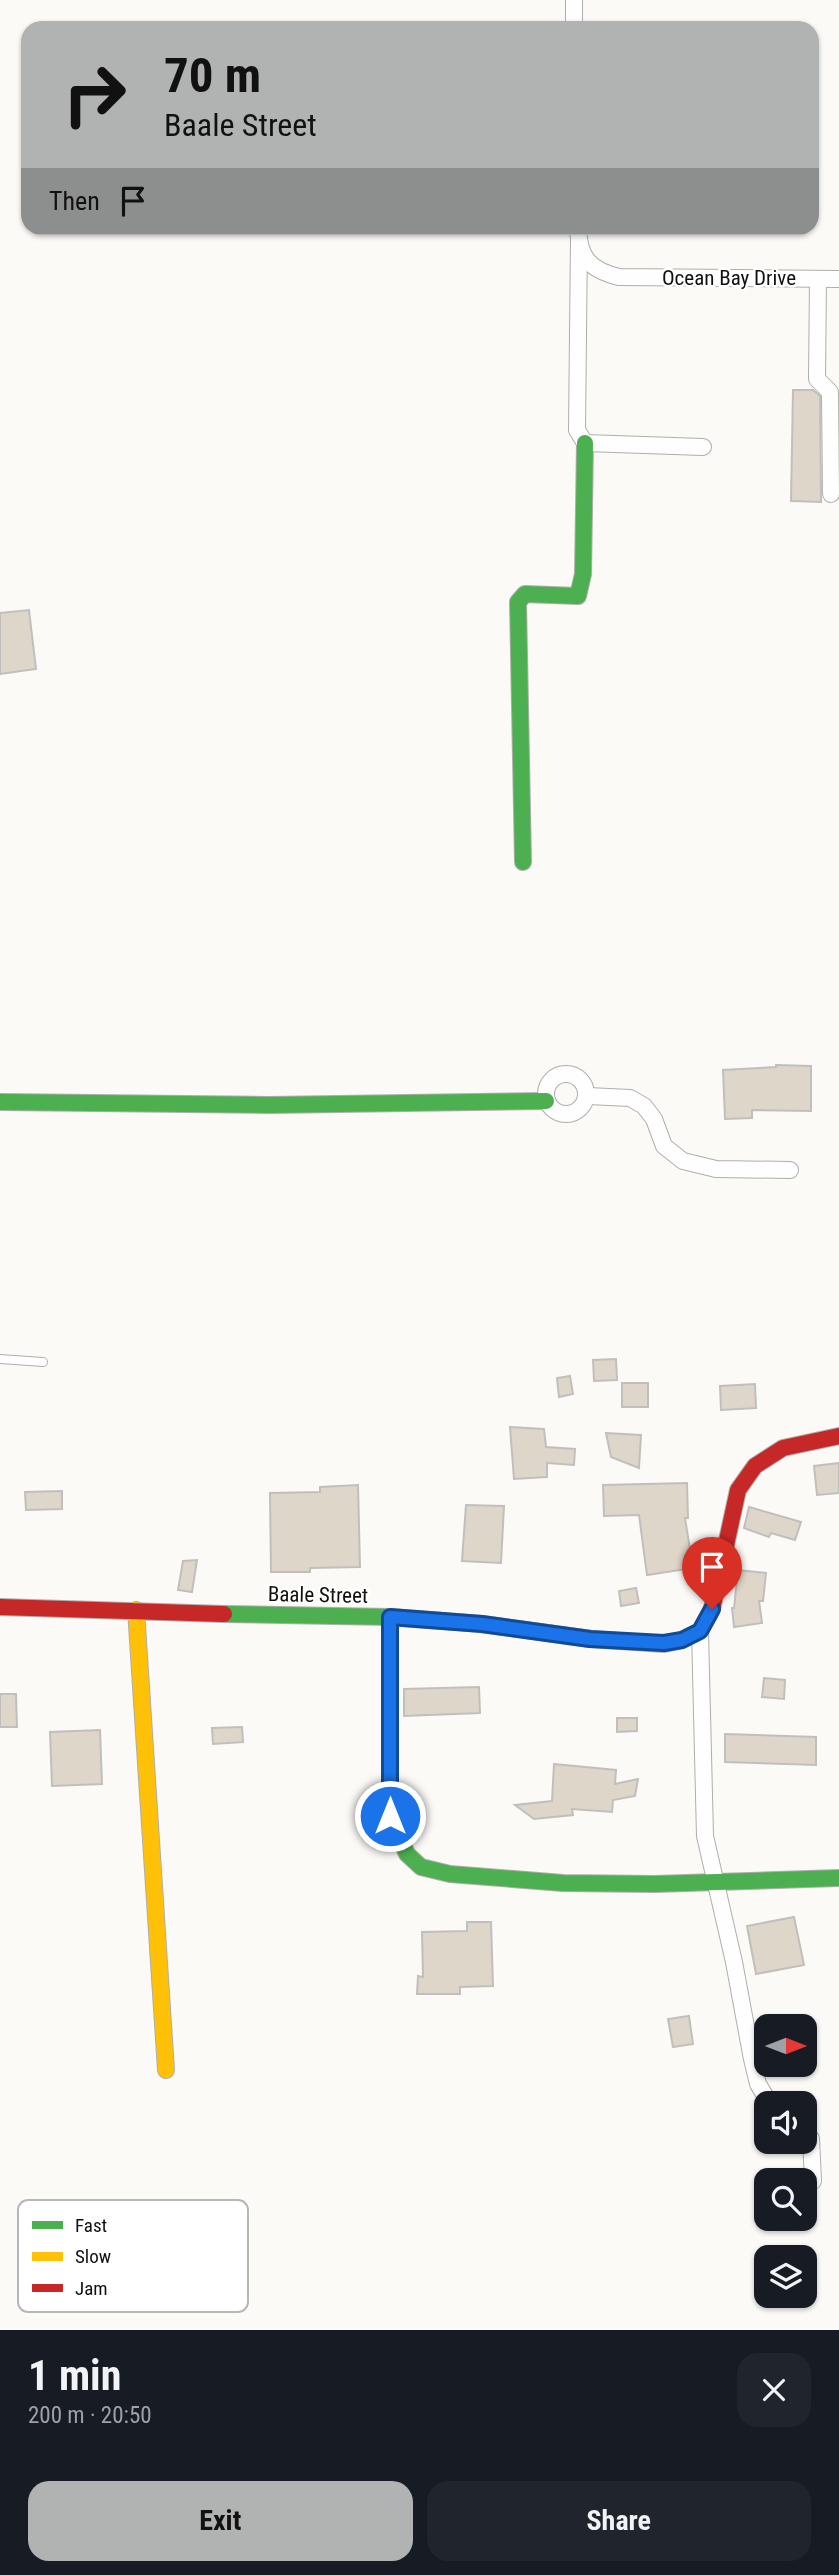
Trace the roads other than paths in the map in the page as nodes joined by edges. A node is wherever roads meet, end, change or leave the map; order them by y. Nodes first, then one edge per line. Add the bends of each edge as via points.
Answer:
1 (574, 0) edge
2 (574, 21) edge
3 (579, 235) edge
4 (580, 235) edge
5 (818, 279) junction
6 (839, 279) edge
7 (585, 443) junction
8 (703, 447) dead end
9 (831, 494) dead end
10 (523, 862) dead end
11 (587, 1096) junction
12 (546, 1101) junction
13 (0, 1102) edge
14 (790, 1170) dead end
15 (0, 1359) edge
16 (43, 1362) dead end
17 (839, 1436) edge
18 (0, 1607) edge
19 (136, 1611) junction
20 (390, 1617) junction
21 (700, 1631) junction
22 (839, 1878) edge
23 (714, 1881) junction
24 (166, 2070) dead end
25 (762, 2091) edge

1 - 2 street
3 - 7 street via 577,430
4 - 5 street, Ocean Bay Drive via 586,261 619,277
5 - 6 street, Ocean Bay Drive
5 - 9 street via 817,379 831,391
7 - 8 street
7 - 10 street via 583,574 578,596 525,594 518,602
11 - 12 street via 582,1109 569,1116 555,1113
11 - 12 street via 583,1081 571,1074 557,1076 547,1086
11 - 14 street via 630,1098 644,1106 664,1146 683,1161 716,1169
12 - 13 street
15 - 16 lane
17 - 21 street via 783,1448 755,1466 738,1490 712,1609
18 - 19 street, Baale Street
19 - 20 street, Baale Street
19 - 24 street
20 - 21 street, Baale Street via 652,1643 682,1640
20 - 23 street via 390,1816 415,1863 435,1871 522,1882
21 - 23 street via 705,1836
22 - 23 street
23 - 25 street

